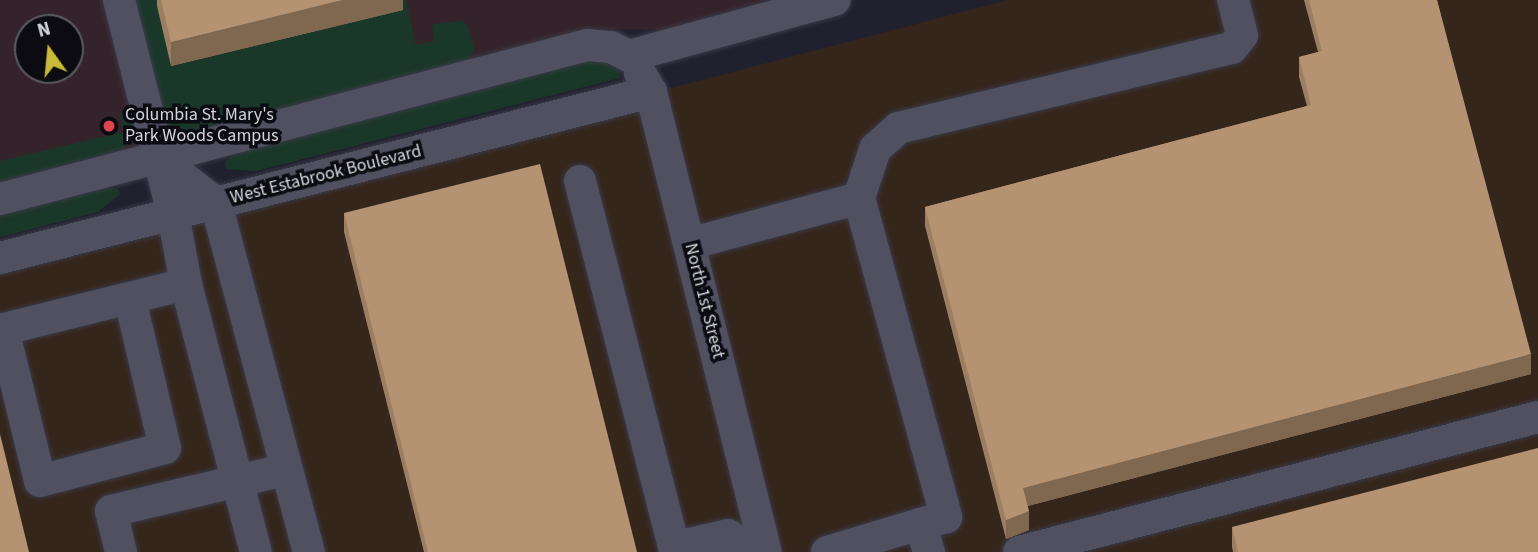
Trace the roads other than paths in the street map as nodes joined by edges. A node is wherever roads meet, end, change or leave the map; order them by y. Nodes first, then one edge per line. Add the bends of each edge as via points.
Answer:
1 (119, 0) edge
2 (834, 0) edge
3 (1233, 0) edge
4 (629, 56) junction
5 (651, 92) junction
6 (159, 159) junction
7 (580, 181) dead end
8 (859, 198) junction
9 (0, 199) edge
10 (216, 203) junction
11 (173, 214) junction
12 (689, 244) junction
13 (0, 258) edge
14 (186, 284) junction
15 (130, 299) junction
16 (2, 330) edge
17 (1538, 417) edge
18 (285, 470) junction
19 (237, 480) junction
20 (924, 538) edge
21 (750, 546) edge
22 (121, 552) edge
23 (256, 552) edge
24 (309, 552) edge
25 (675, 552) edge
26 (683, 552) edge
27 (827, 552) edge
28 (1019, 552) edge

1 - 6 street
2 - 4 street
3 - 8 street via 1242,36 1232,48 898,128 875,149
4 - 5 street, North 1st Street
4 - 6 street via 611,47 587,45
5 - 10 street, West Estabrook Boulevard
5 - 12 street, North 1st Street
6 - 9 street
6 - 10 street
6 - 11 street
7 - 25 street
8 - 12 street
8 - 20 street via 946,517
10 - 11 street, West Estabrook Boulevard
10 - 18 street
11 - 13 street, West Estabrook Boulevard
11 - 14 street
12 - 21 street, North 1st Street
14 - 15 street
14 - 19 street
15 - 16 street
15 - 16 street via 165,448 40,481
17 - 28 street
18 - 19 street
18 - 24 street
19 - 22 street via 111,511
19 - 23 street
20 - 27 street
21 - 26 street via 728,535 689,544

